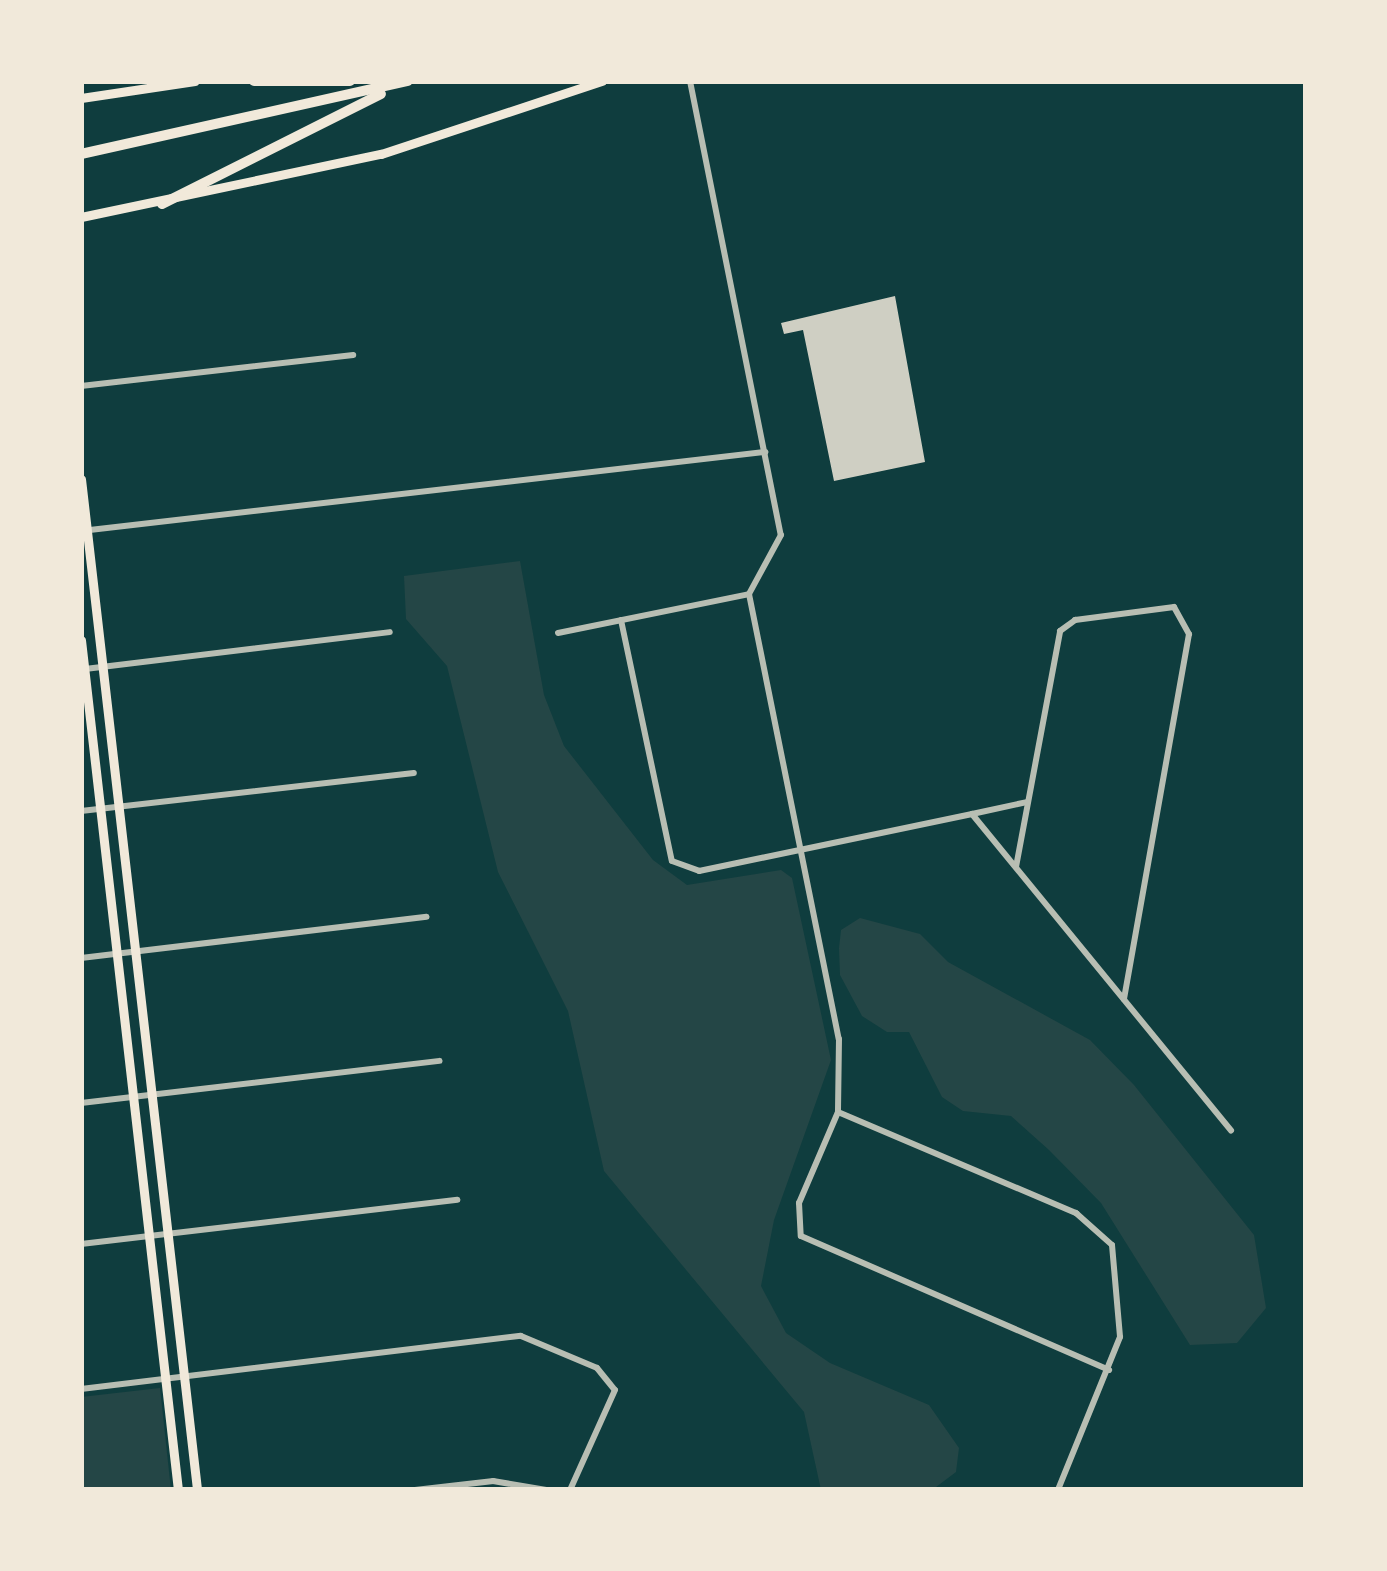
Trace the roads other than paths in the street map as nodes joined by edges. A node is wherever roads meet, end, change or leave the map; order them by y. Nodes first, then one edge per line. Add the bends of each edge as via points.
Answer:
1 (195, 81) edge
2 (254, 81) edge
3 (350, 81) edge
4 (407, 81) edge
5 (602, 81) edge
6 (690, 81) edge
7 (138, 86) edge
8 (81, 98) edge
9 (81, 154) edge
10 (162, 205) junction
11 (81, 217) edge
12 (353, 355) dead end
13 (81, 386) edge
14 (766, 452) junction
15 (81, 479) edge
16 (84, 530) edge
17 (749, 594) junction
18 (621, 620) junction
19 (390, 632) dead end
20 (558, 633) dead end
21 (81, 640) edge
22 (103, 667) junction
23 (83, 669) edge
24 (414, 773) dead end
25 (1027, 802) junction
26 (119, 807) junction
27 (100, 809) junction
28 (81, 811) edge
29 (972, 814) junction
30 (800, 850) junction
31 (1016, 867) junction
32 (427, 916) dead end
33 (135, 952) junction
34 (117, 953) junction
35 (81, 958) edge
36 (1124, 999) junction
37 (440, 1061) dead end
38 (152, 1095) junction
39 (133, 1097) junction
40 (81, 1103) edge
41 (838, 1112) junction
42 (1231, 1130) dead end
43 (458, 1200) dead end
44 (168, 1234) junction
45 (149, 1236) junction
46 (81, 1244) edge
47 (1109, 1370) junction
48 (184, 1376) junction
49 (165, 1378) junction
50 (81, 1389) edge
51 (466, 1487) edge
52 (178, 1490) edge
53 (197, 1490) edge
54 (415, 1490) edge
55 (545, 1490) edge
56 (570, 1490) edge
57 (1058, 1490) edge

1 - 7 main road
2 - 3 highway
4 - 9 highway
4 - 10 highway
5 - 10 main road via 381,154
6 - 14 street
7 - 8 main road
10 - 11 main road
12 - 13 street
14 - 16 street
14 - 17 street via 782,535
15 - 16 main road
16 - 22 main road
17 - 18 street
17 - 30 street
18 - 20 street
18 - 30 street via 673,862 699,871
19 - 22 street
21 - 23 main road
22 - 23 street
22 - 26 main road
23 - 27 main road
24 - 26 street
25 - 29 street
25 - 31 street
25 - 36 street via 1063,626 1162,605 1182,613 1189,634
26 - 27 street
26 - 33 main road
27 - 28 street
27 - 34 main road
29 - 30 street
29 - 31 street
30 - 41 street via 839,1039
31 - 36 street
32 - 33 street
33 - 34 street
33 - 38 main road
34 - 35 street
34 - 39 main road
36 - 42 street
37 - 38 street
38 - 39 street
38 - 44 main road
39 - 40 street
39 - 45 main road
41 - 47 street via 1102,1231 1120,1278 1120,1336
41 - 47 street via 799,1203 796,1227 809,1242
43 - 44 street
44 - 45 street
44 - 48 main road
45 - 46 street
45 - 49 main road
47 - 57 street
48 - 49 street
48 - 53 main road
48 - 56 street via 494,1337 535,1340 606,1373 615,1390
49 - 50 street
49 - 52 main road
51 - 54 street
51 - 55 street via 508,1481

